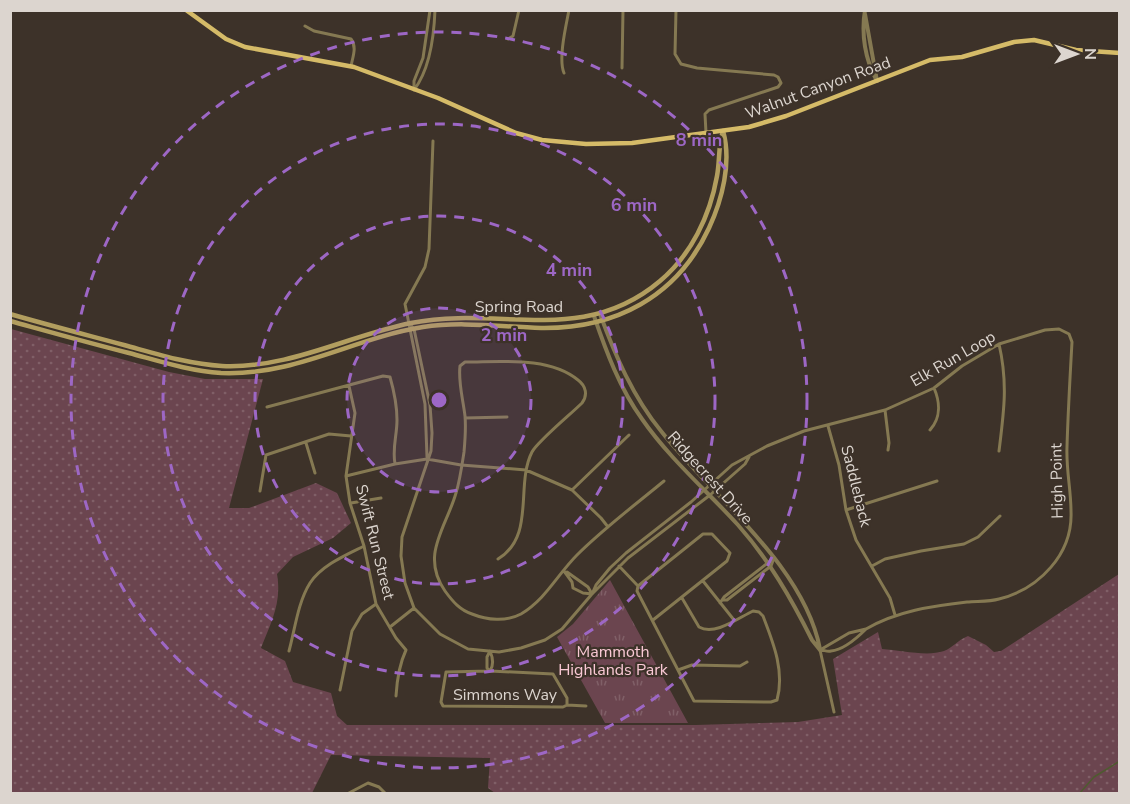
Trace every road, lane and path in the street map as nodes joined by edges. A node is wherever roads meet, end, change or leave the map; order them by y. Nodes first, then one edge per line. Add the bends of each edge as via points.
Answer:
1 (186, 10) edge
2 (430, 10) edge
3 (435, 10) edge
4 (519, 10) edge
5 (569, 10) edge
6 (623, 10) edge
7 (676, 10) edge
8 (865, 12) edge
9 (305, 26) dead end
10 (508, 39) dead end
11 (1119, 53) edge
12 (351, 67) junction
13 (622, 68) dead end
14 (564, 73) dead end
15 (877, 81) junction
16 (414, 90) junction
17 (723, 131) junction
18 (706, 133) junction
19 (433, 141) dead end
20 (10, 314) edge
21 (600, 314) junction
22 (594, 316) junction
23 (10, 321) edge
24 (602, 321) junction
25 (596, 322) junction
26 (409, 323) junction
27 (412, 329) junction
28 (1070, 334) joint
29 (999, 344) junction
30 (349, 386) junction
31 (934, 387) junction
32 (267, 407) dead end
33 (885, 410) junction
34 (507, 417) dead end
35 (465, 418) junction
36 (828, 426) junction
37 (930, 430) dead end
38 (629, 435) dead end
39 (351, 436) junction
40 (306, 443) junction
41 (888, 450) dead end
42 (999, 451) dead end
43 (749, 457) junction
44 (427, 459) junction
45 (395, 464) junction
46 (461, 465) junction
47 (526, 470) junction
48 (315, 473) dead end
49 (346, 476) junction
50 (664, 481) dead end
51 (937, 481) dead end
52 (709, 485) junction
53 (704, 489) junction
54 (573, 490) junction
55 (260, 491) dead end
56 (714, 491) junction
57 (710, 495) junction
58 (381, 498) dead end
59 (350, 503) junction
60 (846, 510) junction
61 (1000, 516) dead end
62 (608, 527) junction
63 (364, 546) junction
64 (774, 558) junction
65 (498, 559) dead end
66 (769, 564) junction
67 (619, 566) junction
68 (872, 566) junction
69 (564, 571) junction
70 (703, 581) junction
71 (638, 586) junction
72 (592, 594) junction
73 (682, 598) junction
74 (721, 601) junction
75 (376, 604) junction
76 (414, 608) junction
77 (895, 615) junction
78 (652, 621) junction
79 (734, 621) junction
80 (390, 627) junction
81 (866, 629) junction
82 (851, 633) junction
83 (855, 638) junction
84 (820, 650) junction
85 (289, 651) dead end
86 (490, 651) junction
87 (747, 662) dead end
88 (678, 670) junction
89 (490, 671) junction
90 (340, 690) dead end
91 (396, 696) dead end
92 (567, 705) junction
93 (586, 706) dead end
94 (834, 712) dead end
95 (347, 794) edge
96 (386, 794) edge
97 (451, 794) edge
98 (469, 794) edge

1 - 12 main road, Walnut Canyon Road via 226,39 245,47
2 - 16 street
3 - 16 street via 431,45 421,81
4 - 10 street via 513,36
5 - 14 street
6 - 13 street
7 - 18 street via 675,54 683,65 774,75 781,83 709,110 705,114
8 - 15 street via 865,45
9 - 12 street via 351,39
11 - 15 main road, Walnut Canyon Road via 1021,41 962,57 930,60
12 - 16 main road, Walnut Canyon Road
15 - 17 main road, Walnut Canyon Road via 769,122
16 - 18 main road, Walnut Canyon Road via 497,126 542,140 615,145
17 - 18 main road, Walnut Canyon Road
17 - 21 main road, Spring Road via 707,215 680,262 638,298
17 - 24 main road, Spring Road via 726,158 721,191 712,221 691,259 675,279 650,299
19 - 26 street, Elk Run Loop via 429,249 425,267 405,304
20 - 26 main road, Spring Road via 179,360 225,366 290,359
21 - 22 main road, Spring Road
21 - 24 street, Ridgecrest Drive
22 - 25 street, Ridgecrest Drive
22 - 26 main road, Spring Road via 554,321 456,318
23 - 27 main road, Spring Road via 180,367 223,373 291,366
24 - 25 main road, Spring Road
24 - 52 street, Ridgecrest Drive via 635,392 660,430
25 - 27 main road, Spring Road via 556,328 456,325
25 - 53 street, Ridgecrest Drive via 620,381 642,419
26 - 27 street, Elk Run Loop
27 - 44 street, Elk Run Loop via 426,414
28 - 29 street, Elk Run Loop via 1059,329 1045,330
28 - 77 street, High Point via 1066,449 1072,513 1058,559 1043,578 998,599
29 - 31 street, Elk Run Loop
29 - 42 street via 1005,368 1005,401
30 - 32 street
30 - 39 street, Swift Run Street via 355,413
30 - 45 street via 390,377 396,405
31 - 33 street, Elk Run Loop
31 - 37 street via 938,411
33 - 36 street, Elk Run Loop
33 - 41 street
34 - 35 street
35 - 46 street
35 - 47 street via 459,374 465,362 547,364 582,383 586,398 533,450
36 - 43 street, Elk Run Loop via 785,438
36 - 60 street, Saddleback
38 - 54 street
39 - 40 street via 329,434
39 - 49 street, Swift Run Street
40 - 48 street
40 - 55 street via 266,455
43 - 52 street, Elk Run Loop via 732,465
43 - 56 street, Elk Run Loop
44 - 45 street
44 - 46 street
44 - 76 street, Elk Run Loop via 401,546 405,583
45 - 49 street
46 - 47 street
46 - 69 street via 456,493 436,545 434,566 441,585 455,604 483,618 518,615 545,596
47 - 54 street
47 - 65 street via 523,516 512,547
49 - 59 street, Swift Run Street
50 - 62 street
51 - 60 street
52 - 53 street, Elk Run Loop
52 - 56 street, Ridgecrest Drive
53 - 57 street, Ridgecrest Drive
53 - 72 street, Elk Run Loop via 626,553
54 - 62 street
56 - 57 street, Elk Run Loop
56 - 64 street, Ridgecrest Drive
57 - 66 street, Ridgecrest Drive
57 - 67 street, Elk Run Loop
58 - 59 street
59 - 63 street, Swift Run Street
60 - 68 street, Saddleback via 856,540
61 - 68 street via 978,537 964,544 921,550
62 - 69 street
63 - 75 street, Swift Run Street
63 - 85 street via 322,570 311,581
64 - 66 street
64 - 84 street, Ridgecrest Drive via 800,597
66 - 74 street
66 - 84 street, Ridgecrest Drive
67 - 71 street
67 - 72 street, Elk Run Loop
68 - 77 street, Saddleback
69 - 72 street
69 - 72 street via 573,588
70 - 71 street via 727,561 730,552 712,534 703,534
70 - 73 street
70 - 74 street
71 - 78 street
72 - 86 street, Elk Run Loop via 562,629 545,640 521,648
73 - 78 street
73 - 79 street via 703,629
74 - 79 street
75 - 80 street, Swift Run Street
75 - 90 street via 362,614 352,631
76 - 80 street
76 - 86 street, Elk Run Loop via 440,634 468,649
77 - 81 street, High Point
78 - 88 street
79 - 88 street via 756,611 763,615 776,650 777,700 694,701
80 - 91 street, Swift Run Street via 406,650
81 - 82 street, High Point
81 - 83 street, High Point
82 - 83 street
82 - 84 street, High Point
83 - 84 street, High Point via 831,651
84 - 94 street, Ridgecrest Drive
86 - 89 street
87 - 88 street via 740,666 692,665
89 - 92 street, Simmons Way via 553,674
89 - 92 street, Simmons Way via 446,672 443,706
92 - 93 street
95 - 96 street via 368,783
97 - 98 street

